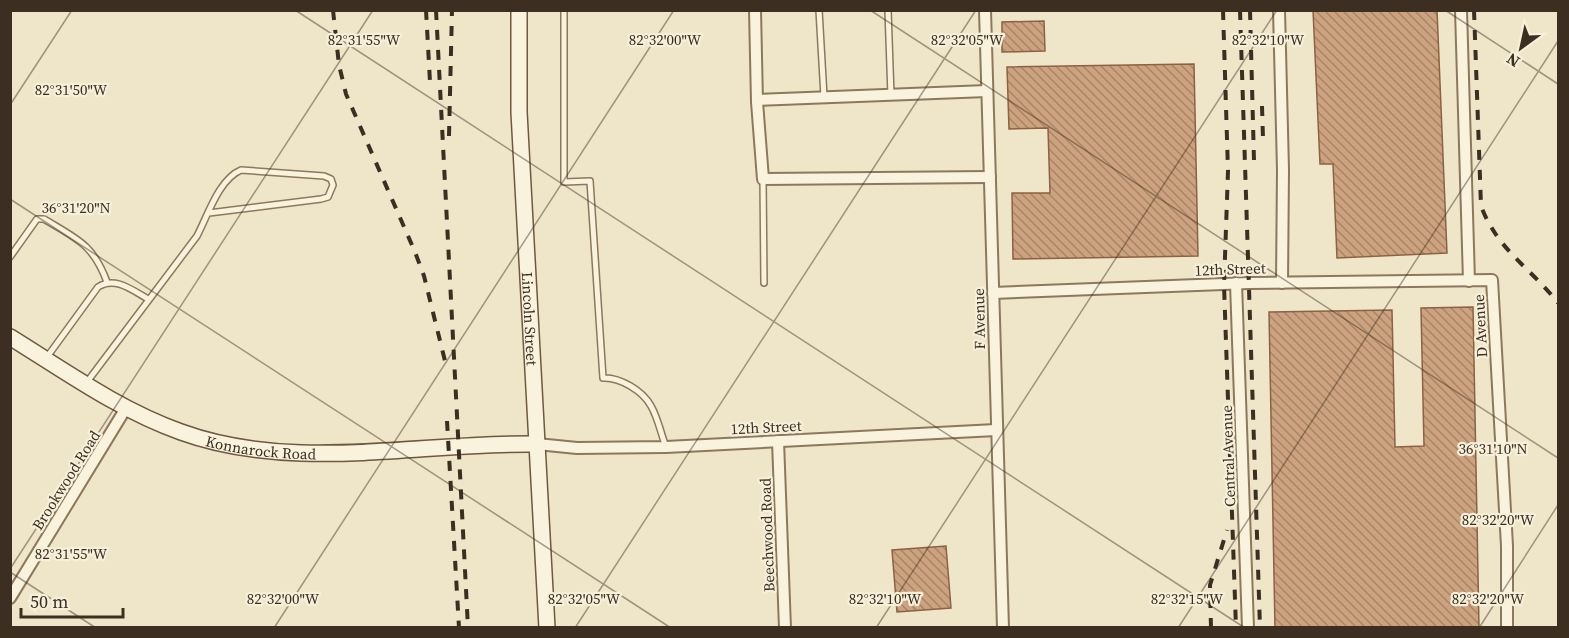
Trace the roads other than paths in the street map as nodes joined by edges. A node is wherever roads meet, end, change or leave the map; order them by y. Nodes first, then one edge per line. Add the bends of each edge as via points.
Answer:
1 (519, 10) edge
2 (564, 10) edge
3 (755, 10) edge
4 (819, 10) edge
5 (888, 10) edge
6 (985, 10) edge
7 (1279, 10) edge
8 (1461, 10) edge
9 (987, 91) junction
10 (891, 96) junction
11 (824, 97) junction
12 (757, 100) junction
13 (990, 177) junction
14 (763, 179) junction
15 (209, 213) junction
16 (10, 257) edge
17 (1468, 281) junction
18 (107, 282) junction
19 (764, 283) dead end
20 (1282, 283) junction
21 (1236, 284) junction
22 (993, 293) junction
23 (148, 299) junction
24 (10, 337) edge
25 (46, 358) junction
26 (86, 383) junction
27 (126, 408) junction
28 (996, 430) junction
29 (778, 441) junction
30 (537, 444) junction
31 (666, 447) junction
32 (10, 598) edge
33 (547, 627) edge
34 (785, 627) edge
35 (1003, 627) edge
36 (1248, 627) edge
37 (1507, 627) edge

1 - 30 main road, Lincoln Street via 519,112
2 - 31 lane via 564,182 591,182 603,378 614,377 651,405
3 - 12 street
4 - 11 lane
5 - 10 lane
6 - 9 street, F Avenue
7 - 20 street
8 - 17 street, D Avenue
9 - 10 street
9 - 13 street, F Avenue
10 - 11 street
11 - 12 street
12 - 14 street
13 - 14 street
13 - 22 street, F Avenue
14 - 19 lane
15 - 15 lane via 232,174 241,170 324,176 333,185 328,196 321,199
15 - 23 lane via 197,236
16 - 18 lane via 32,223 44,219 83,243 99,260
17 - 20 street, 12th Street
17 - 37 street, D Avenue via 1492,280 1507,546
18 - 23 lane
18 - 25 lane via 91,296
20 - 21 street, 12th Street
21 - 22 street, 12th Street
21 - 36 street, Central Avenue
22 - 28 street, F Avenue
23 - 26 lane
24 - 25 main road, Konnarock Road
25 - 26 main road, Konnarock Road
26 - 27 main road, Konnarock Road
27 - 30 main road, Konnarock Road via 197,437 279,452
27 - 32 street, Brookwood Road
28 - 29 street, 12th Street
28 - 35 street, F Avenue
29 - 31 street, 12th Street
29 - 34 street, Beechwood Road
30 - 31 street, 12th Street via 577,448
30 - 33 main road, Lincoln Street

